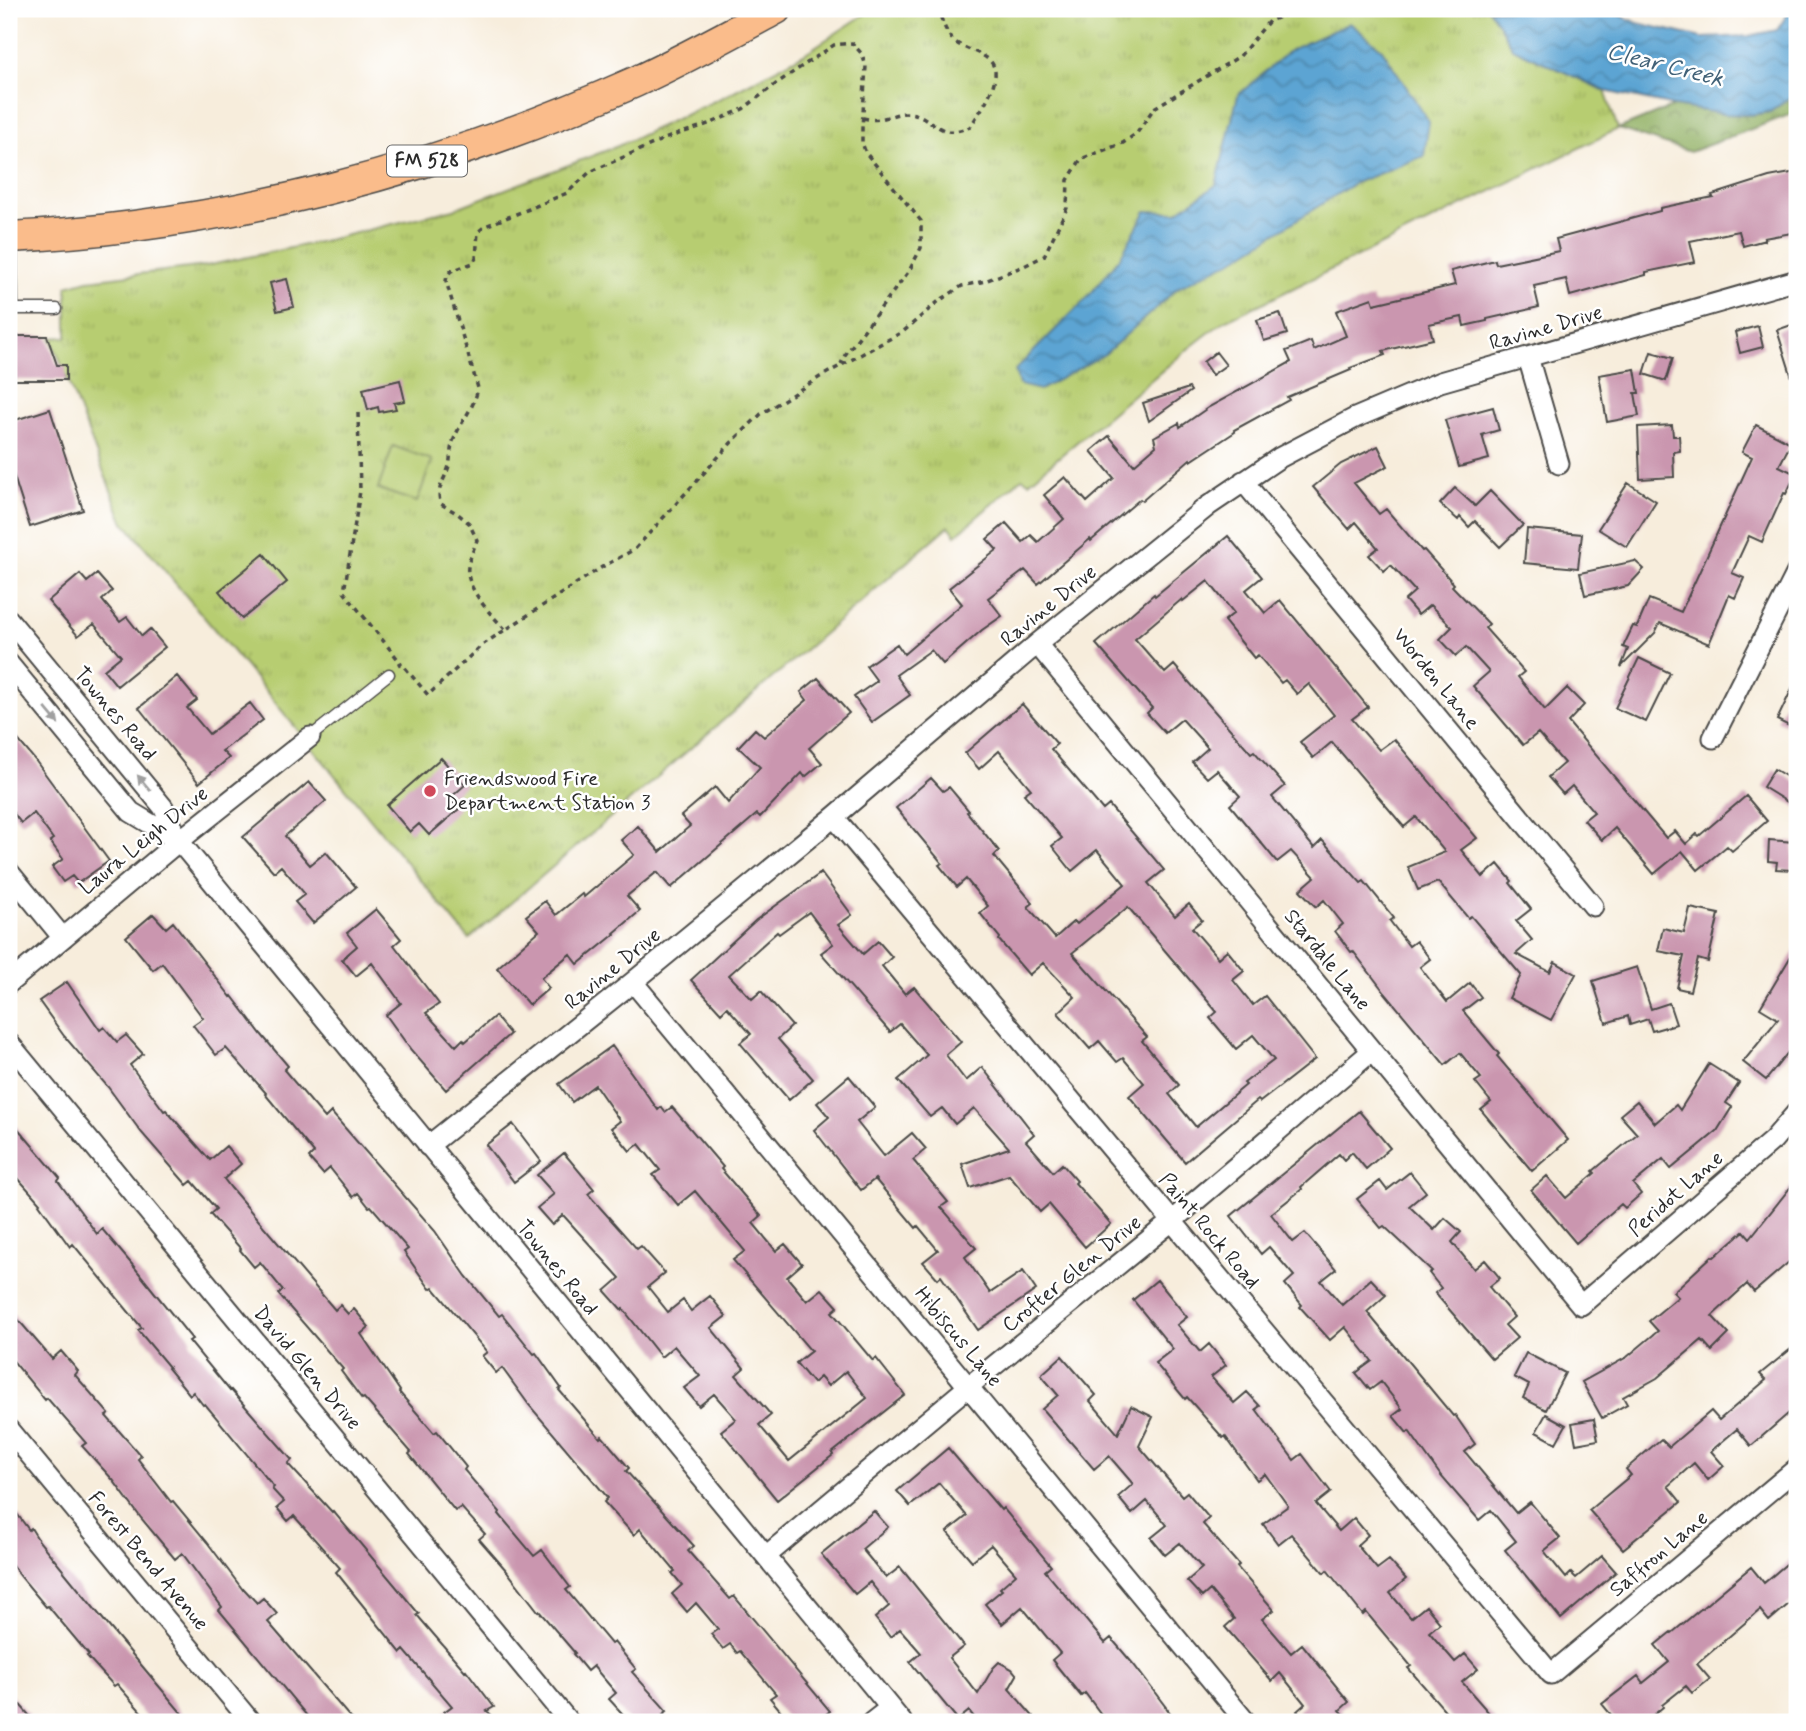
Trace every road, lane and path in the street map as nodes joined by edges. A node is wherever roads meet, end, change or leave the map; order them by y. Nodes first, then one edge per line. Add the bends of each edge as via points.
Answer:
1 (776, 9) edge
2 (939, 9) edge
3 (1301, 9) edge
4 (863, 118) junction
5 (10, 237) edge
6 (1797, 279) edge
7 (11, 309) edge
8 (57, 309) dead end
9 (1528, 357) junction
10 (841, 364) junction
11 (358, 413) dead end
12 (1559, 464) dead end
13 (1243, 481) junction
14 (1797, 572) edge
15 (9, 620) edge
16 (505, 629) junction
17 (1037, 644) junction
18 (401, 663) junction
19 (9, 664) edge
20 (389, 674) joint
21 (310, 737) joint
22 (1713, 738) dead end
23 (834, 817) junction
24 (179, 841) junction
25 (9, 872) edge
26 (1593, 906) dead end
27 (63, 938) junction
28 (634, 982) junction
29 (9, 983) edge
30 (9, 1043) edge
31 (1372, 1051) junction
32 (1797, 1112) edge
33 (428, 1146) junction
34 (1172, 1221) junction
35 (1581, 1305) joint
36 (969, 1386) junction
37 (9, 1430) edge
38 (1797, 1468) edge
39 (766, 1556) junction
40 (1551, 1674) joint
41 (896, 1715) edge
42 (251, 1722) edge
43 (569, 1722) edge
44 (872, 1722) edge
45 (1246, 1722) edge

1 - 5 main road, FM 528 via 635,82 558,114 476,146 334,189 135,225
2 - 4 path via 952,40 985,55 994,69 994,81 970,127 947,131 923,116 906,113
3 - 10 path via 1269,21 1240,56 1154,108 1123,144 1081,159 1069,180 1067,208 1044,256 962,286 904,331
4 - 10 path via 866,153 921,221 921,248
4 - 16 path via 866,66 862,54 852,43 834,45 743,109 590,172 567,193 485,226 478,232 473,263 447,276 478,388 453,441 438,497 440,504 470,523 477,540 468,567 469,580
5 - 7 lane
6 - 9 street, Ravine Drive
7 - 8 lane
9 - 12 street
9 - 13 street, Ravine Drive via 1397,399 1316,437
10 - 16 path via 761,414 635,549
11 - 18 path via 360,491 344,592
13 - 17 street, Ravine Drive
13 - 26 street, Worden Lane
14 - 22 street
24 -> 15 street, Townes Road via 163,807
16 - 18 path via 428,695
17 - 23 street, Ravine Drive
17 - 31 street, Stardale Lane
18 - 20 path
19 -> 24 street, Townes Road via 131,812
20 - 21 lane
21 - 24 street, Laura Leigh Drive
23 - 28 street, Ravine Drive
23 - 34 street, Paint Rock Road
24 - 27 street, Laura Leigh Drive
24 - 33 street, Townes Road
25 - 27 street
27 - 29 street, Laura Leigh Drive
28 - 33 street, Ravine Drive
28 - 36 street, Hibiscus Lane
30 - 43 street, David Glen Drive
31 - 34 street, Crofter Glen Drive
31 - 35 street, Stardale Lane
32 - 35 street, Peridot Lane via 1763,1148
33 - 39 street, Townes Road
34 - 36 street, Crofter Glen Drive
34 - 40 street, Paint Rock Road
36 - 39 street, Crofter Glen Drive
36 - 45 street, Hibiscus Lane
37 - 42 street, Forest Bend Avenue
38 - 40 street, Saffron Lane
39 - 41 street, Townes Road
41 - 44 street

